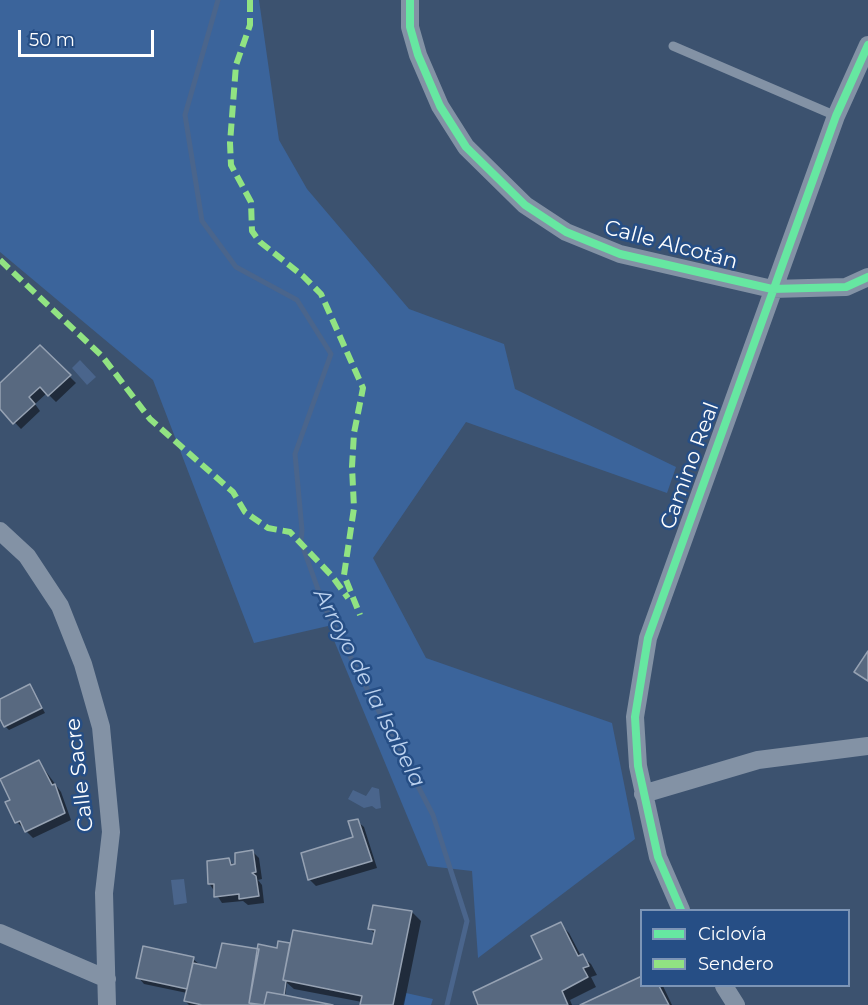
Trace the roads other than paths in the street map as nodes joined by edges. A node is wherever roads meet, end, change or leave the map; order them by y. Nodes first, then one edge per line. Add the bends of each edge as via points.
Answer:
1 (410, 0) edge
2 (868, 45) edge
3 (674, 46) dead end
4 (836, 116) junction
5 (868, 277) edge
6 (772, 289) junction
7 (0, 531) edge
8 (868, 746) edge
9 (643, 794) junction
10 (681, 909) edge
11 (0, 933) edge
12 (107, 979) junction
13 (725, 987) edge
14 (107, 1005) edge
15 (736, 1005) edge

1 - 6 street, Calle Alcotán via 410,27 440,106 466,147 525,204 566,232 620,255
2 - 4 street, Camino Real
3 - 4 lane
4 - 6 street, Camino Real
5 - 6 street, Calle Alcotán via 846,287
6 - 9 street, Camino Real via 648,638 635,717
7 - 12 street, Calle Sacre via 27,556 60,606 83,664 101,727 111,832 104,893
8 - 9 street via 758,760
9 - 10 street, Camino Real via 658,857
11 - 12 street
12 - 14 street, Calle Sacre
13 - 15 street

